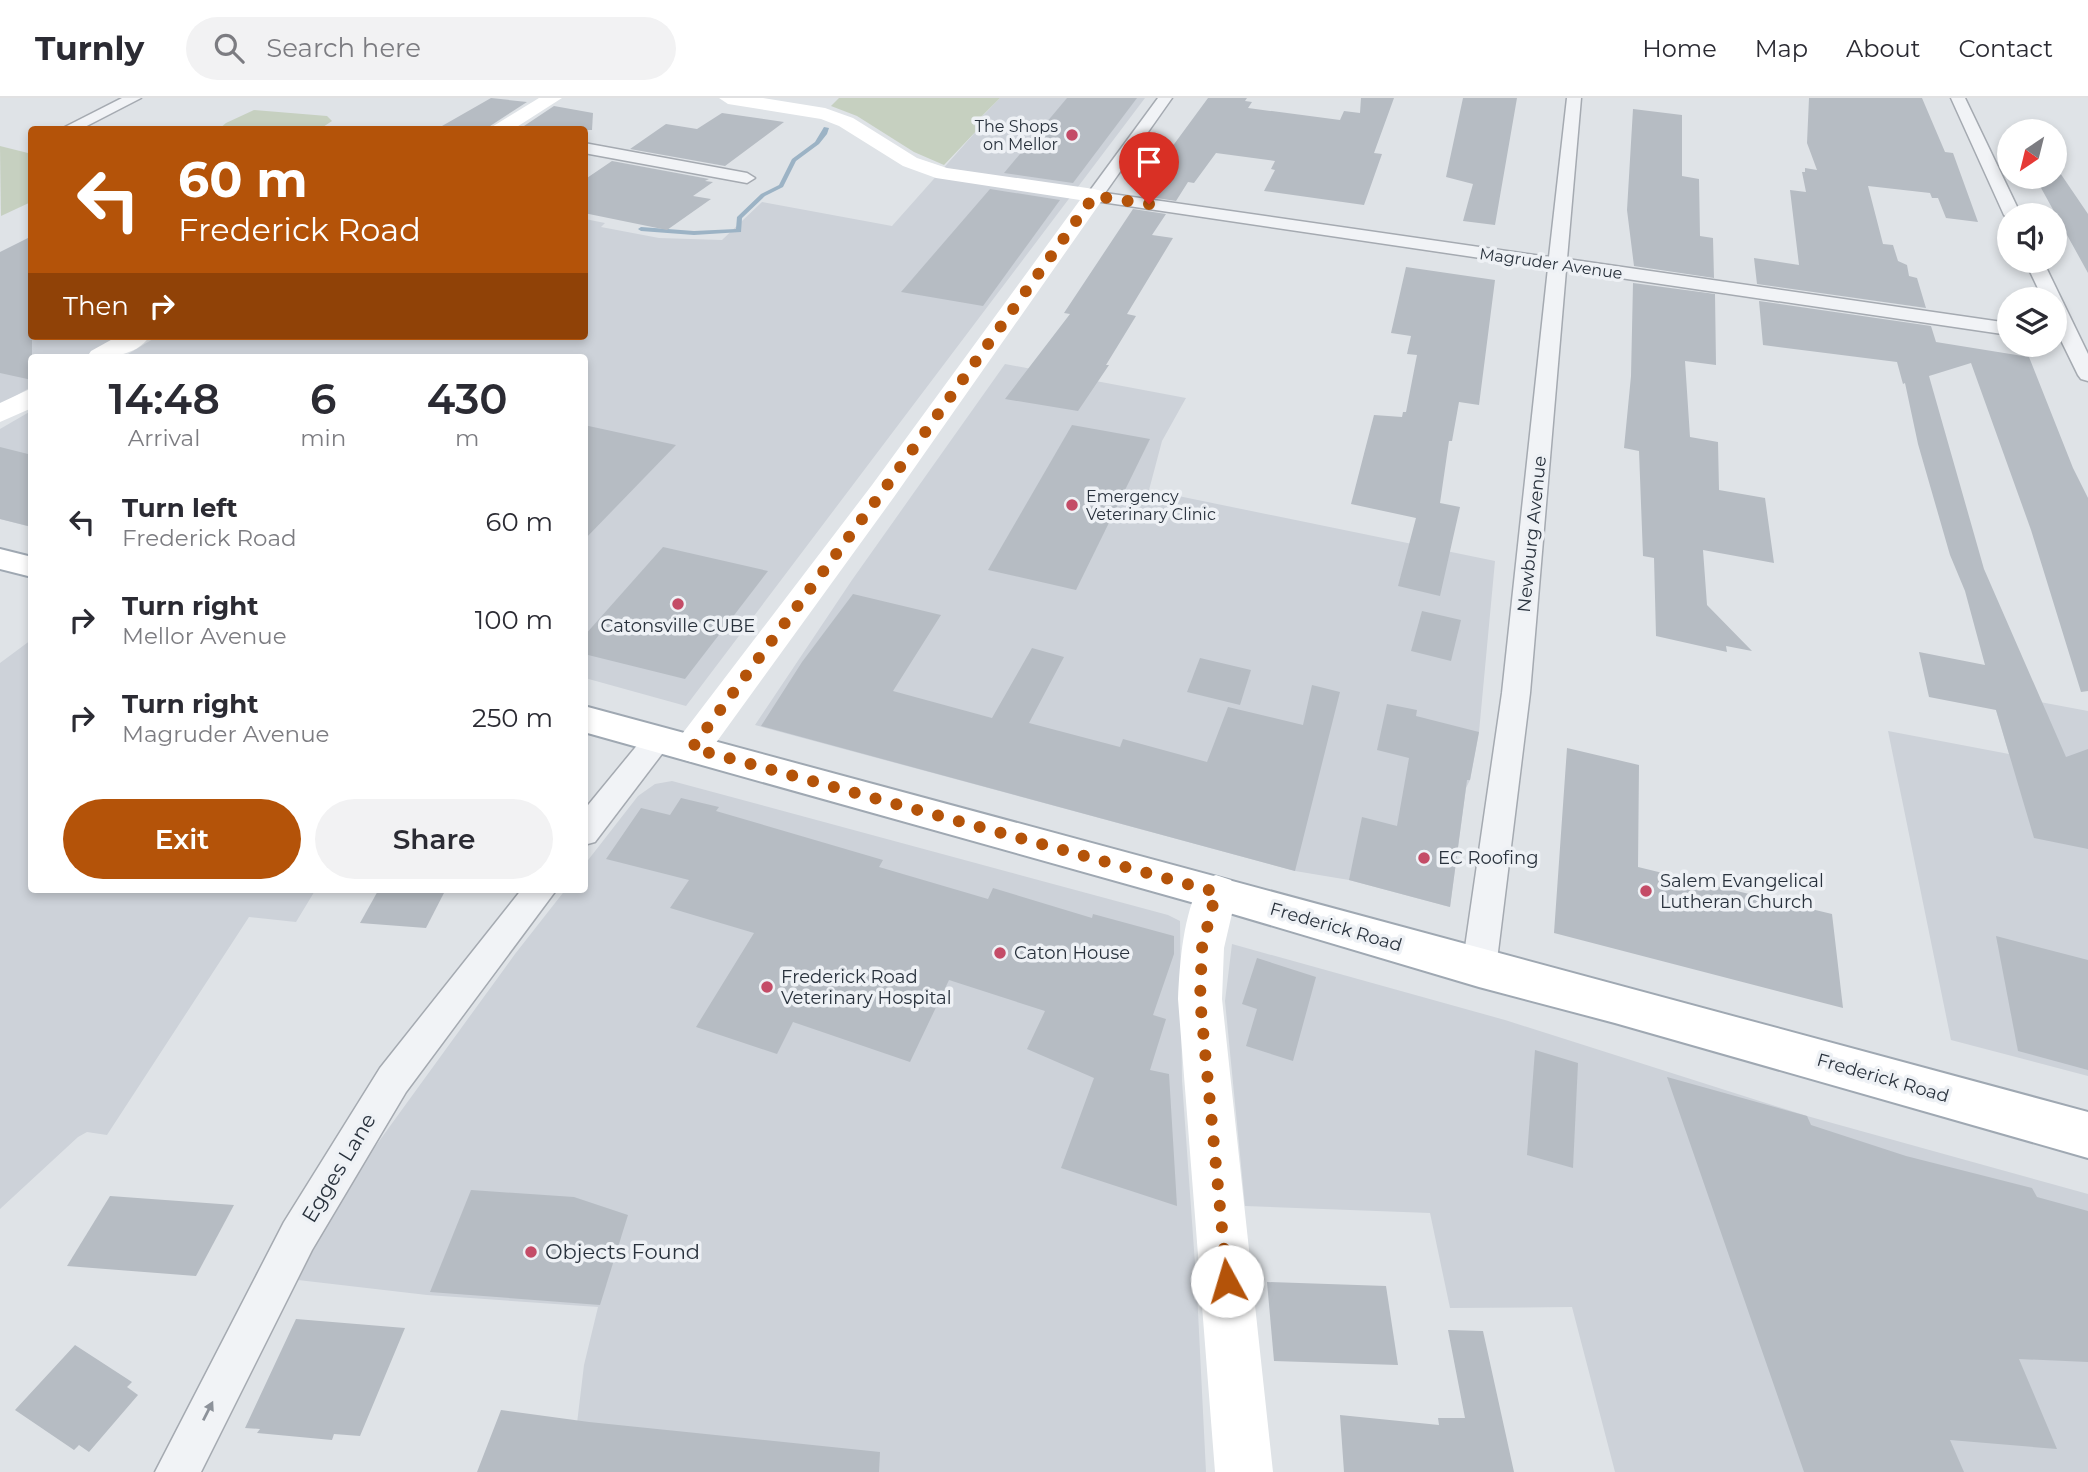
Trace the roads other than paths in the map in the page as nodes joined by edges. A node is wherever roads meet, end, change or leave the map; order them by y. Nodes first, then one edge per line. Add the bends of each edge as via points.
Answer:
1 (134, 98) edge
2 (554, 98) edge
3 (728, 98) edge
4 (1165, 98) edge
5 (1574, 98) edge
6 (1958, 98) edge
7 (74, 126) edge
8 (505, 126) edge
9 (588, 149) edge
10 (747, 178) dead end
11 (1094, 196) junction
12 (2007, 203) edge
13 (1559, 264) junction
14 (1997, 327) edge
15 (2071, 337) edge
16 (130, 340) edge
17 (105, 354) edge
18 (2088, 375) edge
19 (28, 398) edge
20 (0, 414) edge
21 (0, 559) edge
22 (28, 566) edge
23 (588, 720) edge
24 (675, 743) junction
25 (588, 829) edge
26 (1216, 892) junction
27 (538, 893) edge
28 (1479, 968) junction
29 (2088, 1135) edge
30 (177, 1472) edge
31 (1244, 1472) edge

1 - 7 street
2 - 8 street
3 - 11 street via 825,114 910,162 943,174
4 - 11 street
5 - 13 street, Newburg Avenue
6 - 12 street
9 - 10 street
11 - 13 street, Magruder Avenue
11 - 24 street via 883,491
13 - 14 street, Magruder Avenue
13 - 28 street, Newburg Avenue via 1516,693
15 - 18 street
16 - 17 street
19 - 20 street
21 - 22 street
23 - 24 street, Frederick Road
24 - 25 street
24 - 26 street, Frederick Road
26 - 28 street, Frederick Road
26 - 31 street via 1202,948 1200,999
30 -> 27 street, Egges Lane via 298,1236 393,1080
28 - 29 street, Frederick Road

